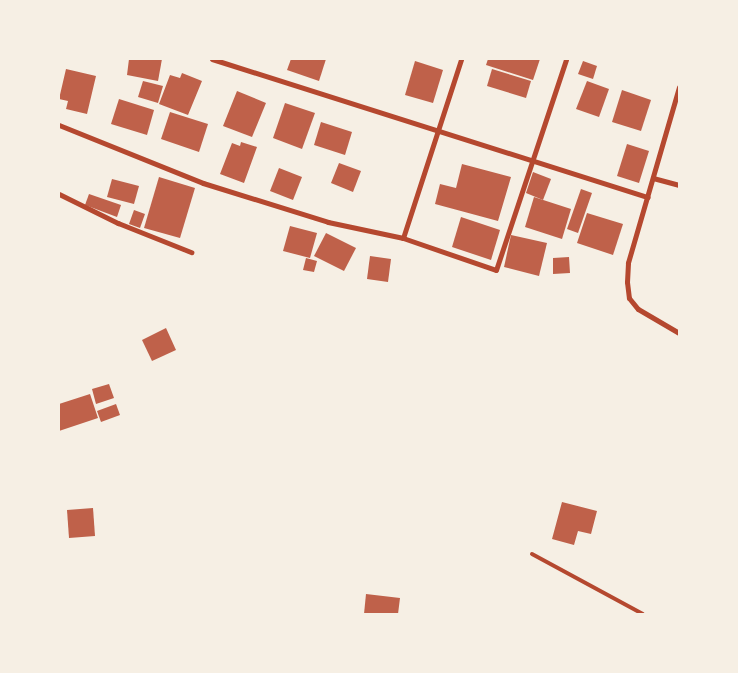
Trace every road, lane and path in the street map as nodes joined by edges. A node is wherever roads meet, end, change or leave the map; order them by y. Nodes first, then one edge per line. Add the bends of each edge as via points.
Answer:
1 (215, 59) edge
2 (460, 59) edge
3 (566, 59) edge
4 (679, 87) edge
5 (59, 125) edge
6 (438, 128) junction
7 (534, 161) junction
8 (653, 178) junction
9 (679, 185) edge
10 (59, 194) edge
11 (648, 197) junction
12 (403, 238) junction
13 (191, 252) dead end
14 (679, 333) edge
15 (532, 554) dead end
16 (643, 614) edge

1 - 6 street
2 - 6 street
3 - 7 street
4 - 8 street
5 - 12 street via 203,183 328,222
6 - 7 street
6 - 12 street
7 - 11 street
7 - 12 street via 496,270
8 - 9 street
8 - 11 street
10 - 13 street via 118,223
11 - 14 street via 628,263 626,282 629,298 638,309
15 - 16 lane

